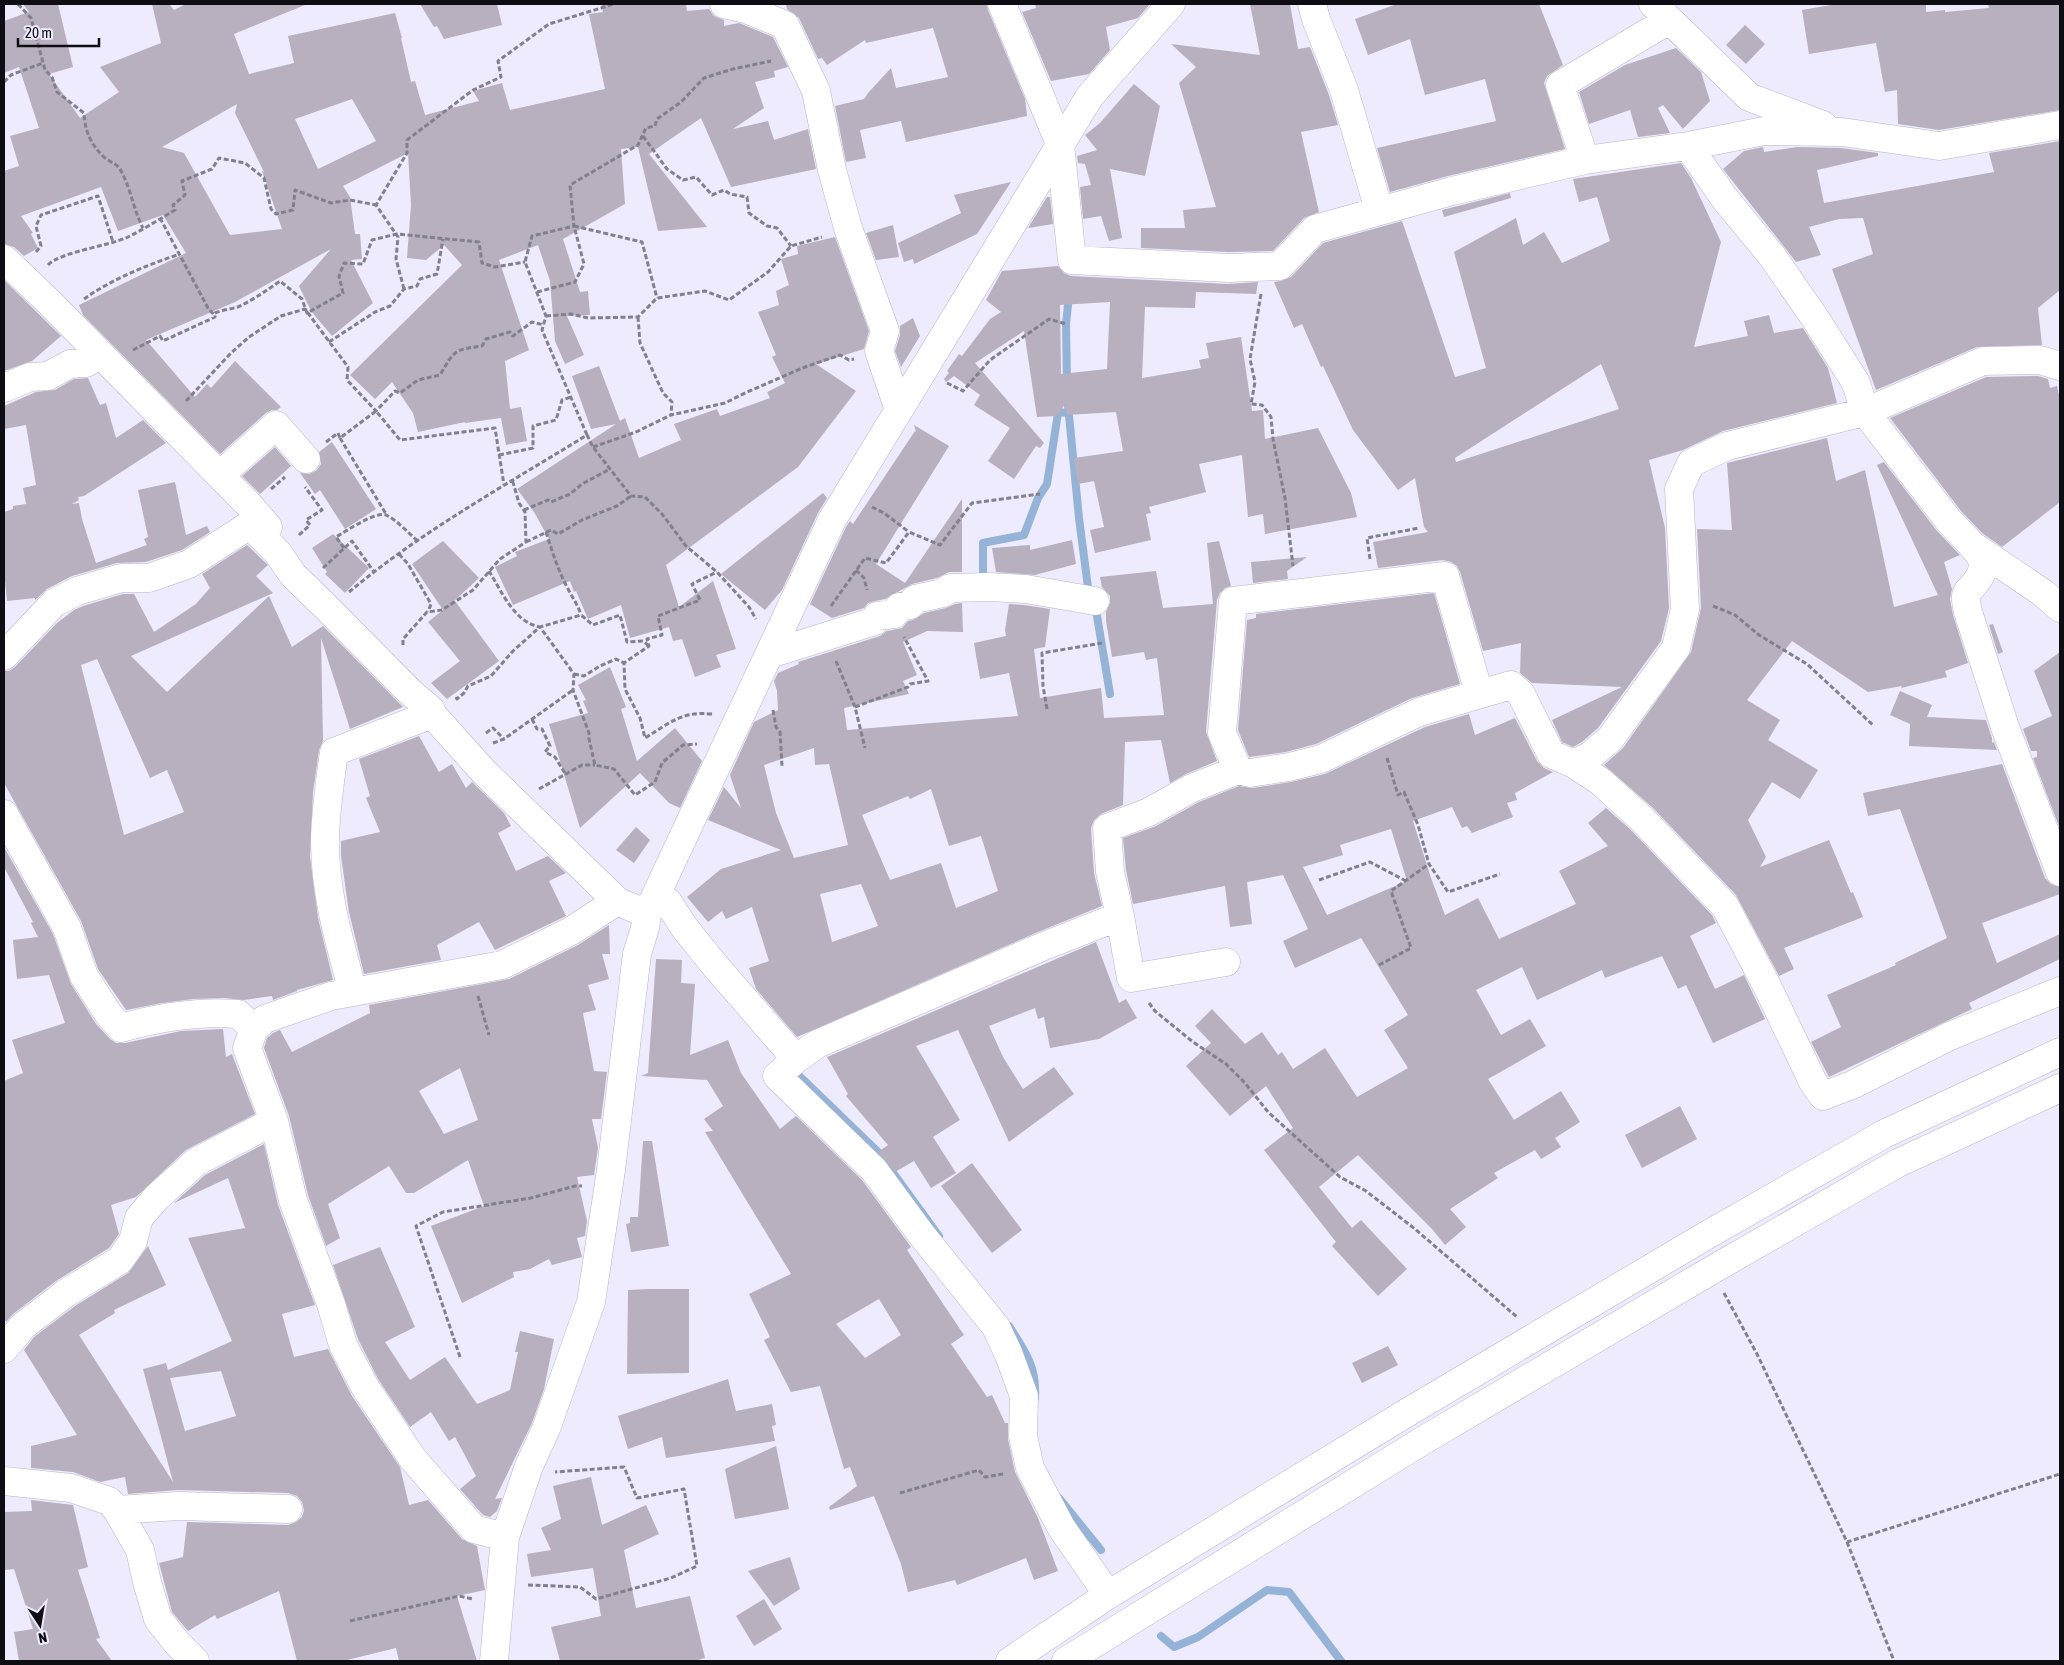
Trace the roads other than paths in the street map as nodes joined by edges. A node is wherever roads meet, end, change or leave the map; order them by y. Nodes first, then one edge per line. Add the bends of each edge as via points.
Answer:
1 (724, 4) edge
2 (1002, 4) edge
3 (1171, 4) edge
4 (1312, 4) edge
5 (1661, 12) edge
6 (2060, 125) edge
7 (1842, 132) junction
8 (1060, 144) junction
9 (1688, 146) junction
10 (1585, 160) junction
11 (1379, 210) junction
12 (15, 270) edge
13 (99, 360) junction
14 (2060, 366) edge
15 (4, 388) edge
16 (899, 410) junction
17 (1865, 412) junction
18 (299, 465) road end
19 (220, 476) junction
20 (259, 534) junction
21 (1972, 545) junction
22 (1095, 601) dead end
23 (2060, 608) edge
24 (773, 648) junction
25 (4, 656) edge
26 (1479, 693) junction
27 (432, 712) junction
28 (1574, 764) junction
29 (1238, 770) junction
30 (4, 814) edge
31 (2060, 872) edge
32 (617, 901) junction
33 (652, 905) junction
34 (1120, 916) junction
35 (1226, 962) dead end
36 (353, 992) junction
37 (2060, 992) edge
38 (254, 1029) junction
39 (2060, 1052) edge
40 (790, 1064) junction
41 (2060, 1088) edge
42 (274, 1121) junction
43 (4, 1349) edge
44 (4, 1481) edge
45 (288, 1509) dead end
46 (117, 1510) junction
47 (505, 1537) junction
48 (1108, 1595) junction
49 (1080, 1658) edge
50 (195, 1661) edge
51 (494, 1661) edge
52 (1010, 1661) edge

1 - 16 street via 785,25 799,51 816,91 848,228 885,331 879,351
2 - 8 street
3 - 8 street via 1090,96
4 - 11 street via 1344,90
5 - 7 street via 1749,97
5 - 10 street via 1560,85
6 - 7 street via 1940,146
7 - 9 street via 1764,131
8 - 11 street via 1072,260 1229,268 1280,266 1315,229
8 - 16 street
9 - 10 street
9 - 17 street via 1817,321 1856,384
10 - 11 street
12 - 13 street via 62,315
13 - 15 street via 70,364 48,376 30,377
13 - 19 street
14 - 17 street via 2040,360 1983,361
16 - 24 street via 832,520
17 - 21 street via 1949,521
17 - 28 street via 1727,446 1691,463 1679,489 1685,609 1676,648 1610,739
18 - 19 street via 276,425
19 - 20 street via 268,527
20 - 25 street via 248,526 189,564 149,578 121,578 77,590 54,603
20 - 27 street via 293,575
21 - 23 street
21 - 31 street via 1984,560 1980,577 1964,597 1968,612 2005,727
22 - 24 street via 1026,589 950,588 943,593 915,598 910,605 899,607 894,614 877,616 875,621 815,640
24 - 33 street
26 - 28 street via 1511,685 1520,694 1551,754
26 - 29 street via 1419,712 1320,759 1250,773
26 - 29 street via 1445,576 1232,601 1222,733
27 - 32 street via 466,753
27 - 36 street via 334,752 325,838 328,882 335,927
28 - 37 street via 1600,781 1642,819 1725,906 1822,1096 1852,1085 1950,1036
29 - 34 street via 1192,788 1149,812 1106,828 1110,872
30 - 38 street via 67,928 84,976 121,1028 168,1016 216,1012 238,1014
32 - 33 street
32 - 36 street via 571,931 502,965
33 - 40 street via 668,902
33 - 47 street via 637,954 591,1302
34 - 35 street via 1131,978
34 - 40 street via 817,1044
36 - 38 street via 331,996 266,1019
38 - 42 street via 247,1048
39 - 48 street via 1884,1134 1539,1334
40 - 48 street via 777,1076 874,1170 996,1327 1024,1396 1023,1436 1030,1468 1061,1528
41 - 49 street via 1898,1164 1712,1270 1416,1445
42 - 43 street via 196,1162 139,1218 133,1241 120,1260 66,1293 23,1326
42 - 47 street via 292,1200 343,1345 365,1387 413,1459 474,1529
44 - 46 street via 71,1488 110,1501
45 - 46 street via 178,1506
46 - 50 street via 140,1550 158,1618 176,1643
47 - 51 street
48 - 52 street

